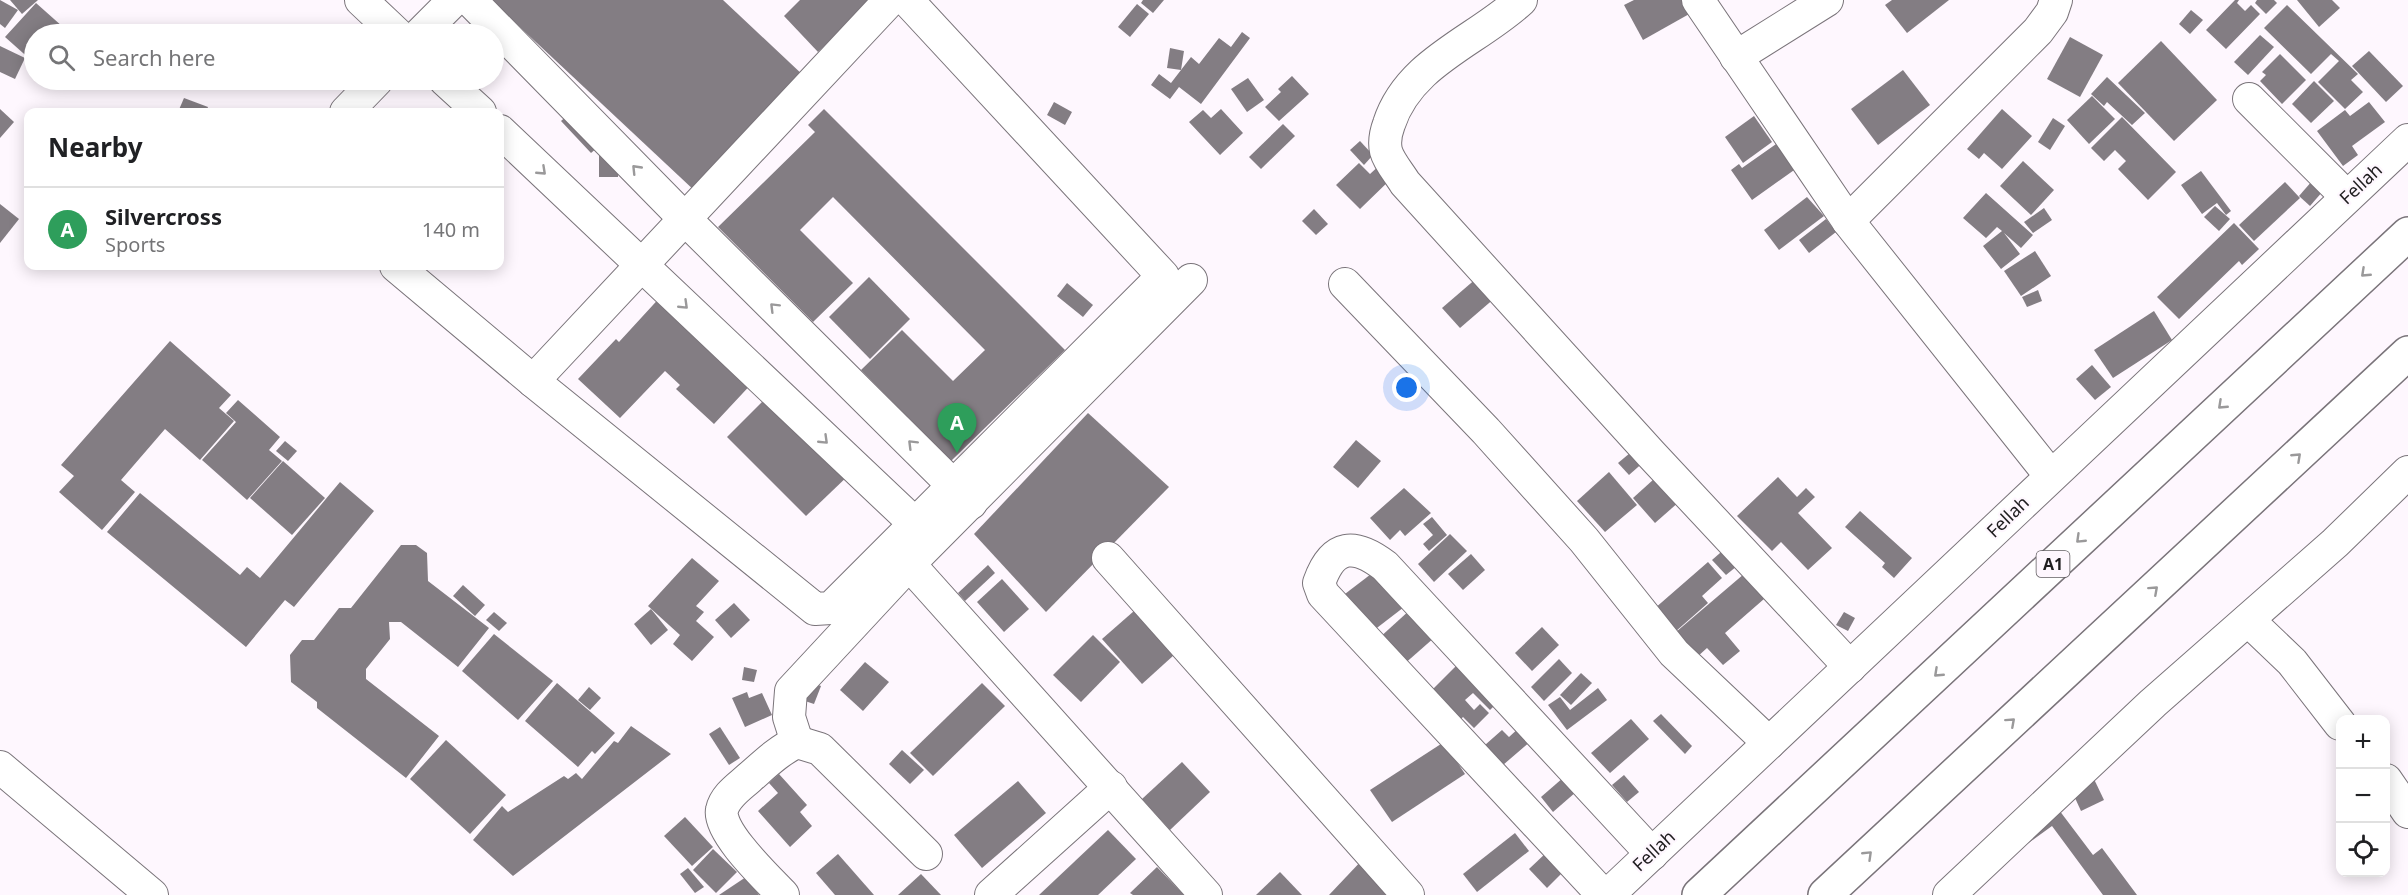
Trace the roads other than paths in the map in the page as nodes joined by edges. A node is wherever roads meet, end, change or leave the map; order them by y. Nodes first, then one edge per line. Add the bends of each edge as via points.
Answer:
1 (361, 0) edge
2 (454, 0) edge
3 (470, 0) edge
4 (890, 0) edge
5 (907, 0) edge
6 (1521, 0) edge
7 (1698, 0) edge
8 (1827, 0) edge
9 (2056, 0) edge
10 (387, 24) edge
11 (430, 24) edge
12 (494, 24) edge
13 (504, 35) edge
14 (1736, 57) junction
15 (367, 90) edge
16 (456, 90) edge
17 (2249, 99) dead end
18 (350, 108) edge
19 (476, 108) edge
20 (504, 135) edge
21 (2408, 140) edge
22 (2347, 197) junction
23 (685, 219) junction
24 (1848, 221) junction
25 (2408, 234) edge
26 (642, 265) junction
27 (401, 270) edge
28 (1191, 280) dead end
29 (1345, 284) dead end
30 (2408, 353) edge
31 (533, 381) junction
32 (2408, 472) edge
33 (2050, 476) junction
34 (962, 494) junction
35 (924, 533) junction
36 (1108, 558) dead end
37 (909, 564) junction
38 (2248, 620) junction
39 (1850, 667) junction
40 (2336, 719) edge
41 (797, 742) junction
42 (1769, 742) junction
43 (0, 767) edge
44 (1111, 787) junction
45 (2390, 787) edge
46 (2408, 812) edge
47 (926, 854) dead end
48 (1652, 854) junction
49 (152, 895) edge
50 (783, 895) edge
51 (991, 895) edge
52 (1206, 895) edge
53 (1407, 895) edge
54 (1603, 895) edge
55 (1608, 895) edge
56 (1699, 895) edge
57 (1825, 895) edge
58 (1949, 895) edge

1 - 10 street
2 - 11 street
12 -> 3 street
4 - 23 street
5 - 34 street via 1163,276
6 - 39 street via 1412,82 1393,111 1386,134 1386,150 1392,163 1405,183 1650,454
7 - 14 street
8 - 14 street
9 - 24 street via 2038,31
23 -> 13 street
14 - 24 street
15 - 18 street
16 - 19 street
17 - 22 street
20 -> 26 street
21 - 22 street, Fellah
22 - 33 street, Fellah
23 - 26 street
34 -> 23 street
24 - 33 street
25 -> 56 highway, A1
26 - 31 street
26 -> 35 street
27 - 31 street
28 - 34 street
29 - 42 street via 1584,540 1674,653
57 -> 30 highway
31 - 35 street via 814,609 831,608
32 - 38 street
33 - 39 street, Fellah
34 - 35 street
35 - 37 street
36 - 53 street
37 - 41 street via 791,691 789,717
37 - 44 street
38 - 40 street via 2292,662
38 - 58 street via 2153,703
39 - 42 street, Fellah
41 - 47 street via 820,749
41 - 50 street via 731,794 722,809 722,822 732,838
42 - 48 street, Fellah
43 - 49 street
44 - 51 street
44 - 52 street
45 - 46 street
48 - 54 street via 1385,566 1359,549 1345,550 1332,560 1319,583 1323,594
48 - 55 street, Fellah

